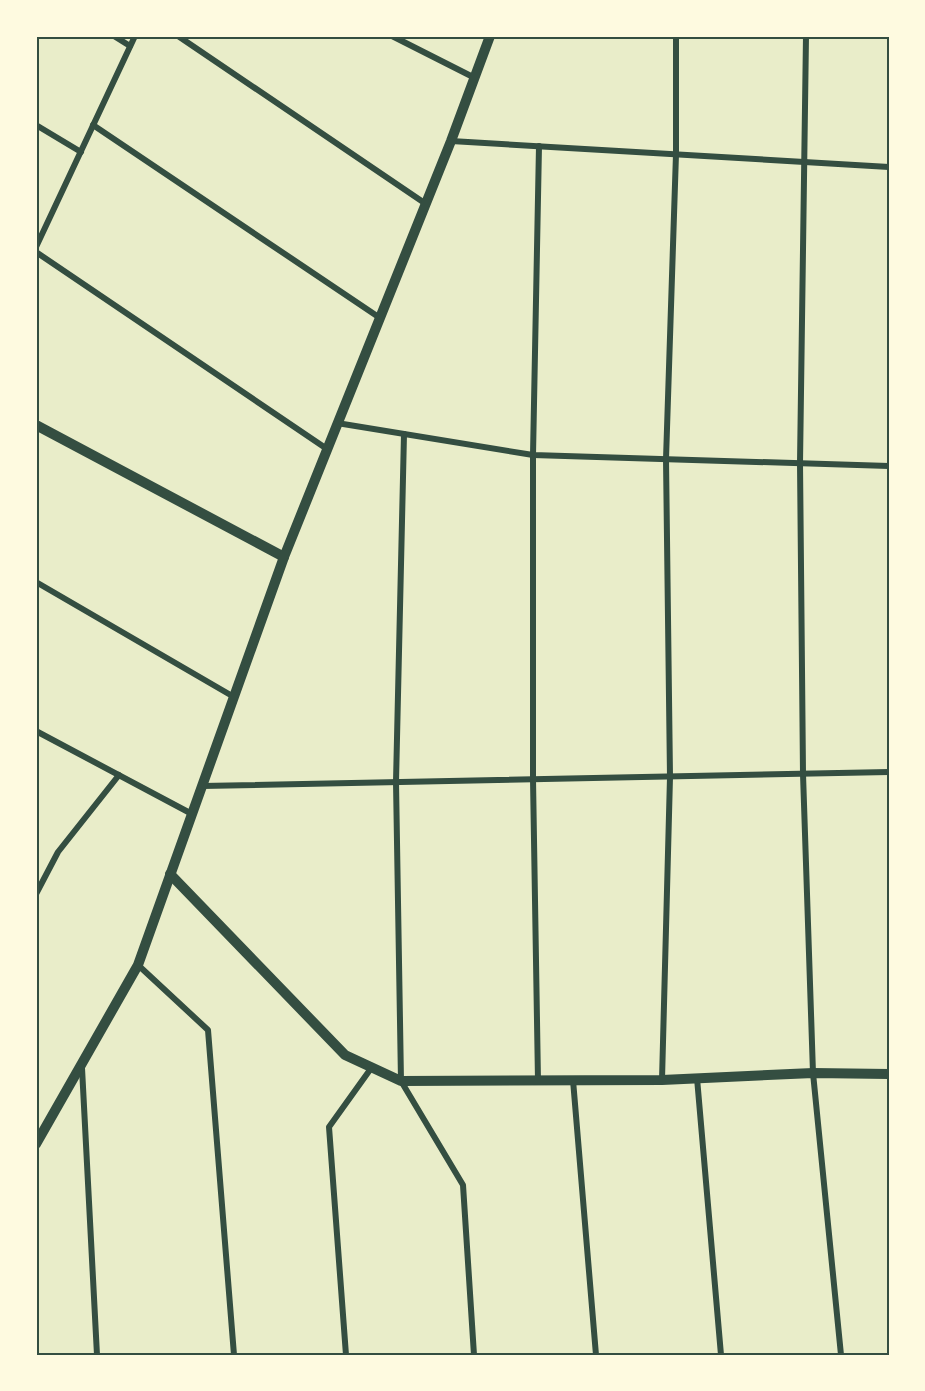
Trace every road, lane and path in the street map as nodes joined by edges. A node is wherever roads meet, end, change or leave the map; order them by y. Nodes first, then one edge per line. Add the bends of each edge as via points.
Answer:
1 (114, 36) edge
2 (135, 36) edge
3 (178, 36) edge
4 (392, 36) edge
5 (490, 36) edge
6 (675, 36) edge
7 (806, 36) edge
8 (130, 46) junction
9 (475, 78) junction
10 (93, 124) junction
11 (36, 125) edge
12 (451, 141) junction
13 (539, 146) junction
14 (81, 152) junction
15 (676, 154) junction
16 (803, 162) junction
17 (889, 166) edge
18 (426, 204) junction
19 (36, 247) edge
20 (36, 252) edge
21 (380, 318) junction
22 (337, 423) junction
23 (36, 425) edge
24 (404, 434) junction
25 (327, 449) junction
26 (533, 455) junction
27 (666, 459) junction
28 (800, 463) junction
29 (889, 466) edge
30 (284, 556) junction
31 (36, 582) edge
32 (234, 697) junction
33 (36, 731) edge
34 (889, 772) edge
35 (803, 774) junction
36 (119, 775) junction
37 (670, 777) junction
38 (533, 780) junction
39 (396, 782) junction
40 (202, 786) junction
41 (192, 814) junction
42 (170, 874) junction
43 (36, 894) edge
44 (138, 965) junction
45 (82, 1065) junction
46 (372, 1067) junction
47 (813, 1073) junction
48 (889, 1074) edge
49 (697, 1078) junction
50 (573, 1080) junction
51 (662, 1080) junction
52 (401, 1081) junction
53 (538, 1081) junction
54 (36, 1144) edge
55 (97, 1355) edge
56 (234, 1355) edge
57 (346, 1355) edge
58 (474, 1355) edge
59 (596, 1355) edge
60 (721, 1355) edge
61 (841, 1355) edge

1 - 8 street
2 - 8 street
3 - 18 street
4 - 9 street
5 - 9 street
6 - 15 street
7 - 16 street
8 - 10 street
9 - 12 street
10 - 14 street
10 - 21 street
11 - 14 street
12 - 13 street
12 - 18 street
13 - 15 street
13 - 26 street
14 - 19 street
15 - 16 street
15 - 27 street
16 - 17 street
16 - 28 street
18 - 21 street
20 - 25 street
21 - 22 street
22 - 24 street
22 - 25 street
23 - 30 street
24 - 26 street
24 - 39 street
25 - 30 street
26 - 27 street
26 - 38 street
27 - 28 street
27 - 37 street
28 - 29 street
28 - 35 street
30 - 32 street
31 - 32 street
32 - 40 street
33 - 36 street
34 - 35 street
35 - 37 street
35 - 47 street
36 - 41 street
36 - 43 street via 58,852
37 - 38 street
37 - 51 street
38 - 39 street
38 - 53 street
39 - 40 street
39 - 52 street
40 - 41 street
41 - 42 street
42 - 44 street
42 - 46 street via 345,1055
44 - 45 street
44 - 56 street via 208,1030
45 - 54 street
45 - 55 street
46 - 52 street
46 - 57 street via 328,1126
47 - 48 street
47 - 49 street
47 - 61 street
49 - 51 street
49 - 60 street
50 - 51 street
50 - 53 street
50 - 59 street
52 - 53 street
52 - 58 street via 463,1185

